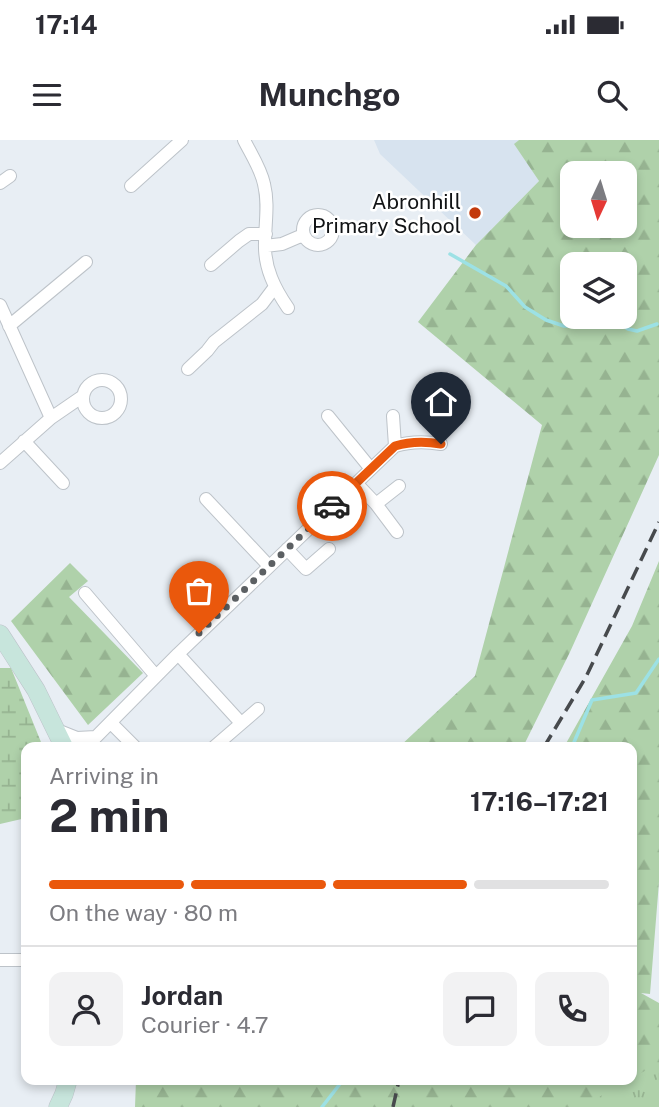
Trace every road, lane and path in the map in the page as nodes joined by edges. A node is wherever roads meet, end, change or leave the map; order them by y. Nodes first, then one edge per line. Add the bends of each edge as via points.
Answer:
1 (181, 140) edge
2 (244, 140) edge
3 (131, 186) dead end
4 (303, 235) dead end
5 (265, 240) junction
6 (86, 262) dead end
7 (211, 265) dead end
8 (274, 288) junction
9 (0, 305) edge
10 (288, 308) dead end
11 (9, 326) junction
12 (188, 369) dead end
13 (83, 396) dead end
14 (328, 416) dead end
15 (393, 416) dead end
16 (51, 418) junction
17 (24, 441) junction
18 (441, 444) dead end
19 (395, 446) junction
20 (0, 463) edge
21 (371, 469) junction
22 (63, 483) dead end
23 (356, 483) junction
24 (399, 486) dead end
25 (206, 499) dead end
26 (376, 504) junction
27 (397, 533) dead end
28 (329, 549) dead end
29 (286, 550) junction
30 (269, 566) junction
31 (85, 593) dead end
32 (0, 634) edge
33 (177, 654) junction
34 (156, 676) junction
35 (258, 709) dead end
36 (111, 723) junction
37 (241, 723) junction
38 (57, 730) junction
39 (62, 742) edge
40 (92, 742) edge
41 (130, 742) edge
42 (220, 742) edge
43 (0, 960) edge
44 (21, 960) edge

1 - 3 street
2 - 5 street via 264,184 268,210
4 - 5 street via 282,244
5 - 7 street via 249,234
5 - 8 street
6 - 11 street
8 - 10 street
8 - 12 street
9 - 11 street
11 - 16 street
13 - 16 street
14 - 21 street
15 - 19 street
16 - 17 street
17 - 20 street
17 - 22 street
18 - 19 street via 423,441
19 - 21 street
21 - 23 street
23 - 26 street
23 - 29 street
24 - 26 street
25 - 30 street
26 - 27 street
28 - 29 street via 306,569
29 - 30 street
30 - 33 street
31 - 34 street
32 - 38 street
33 - 34 street
33 - 37 street
34 - 36 street
35 - 37 street
36 - 40 street
36 - 41 street
37 - 42 street
38 - 39 street
38 - 40 street
43 - 44 street

